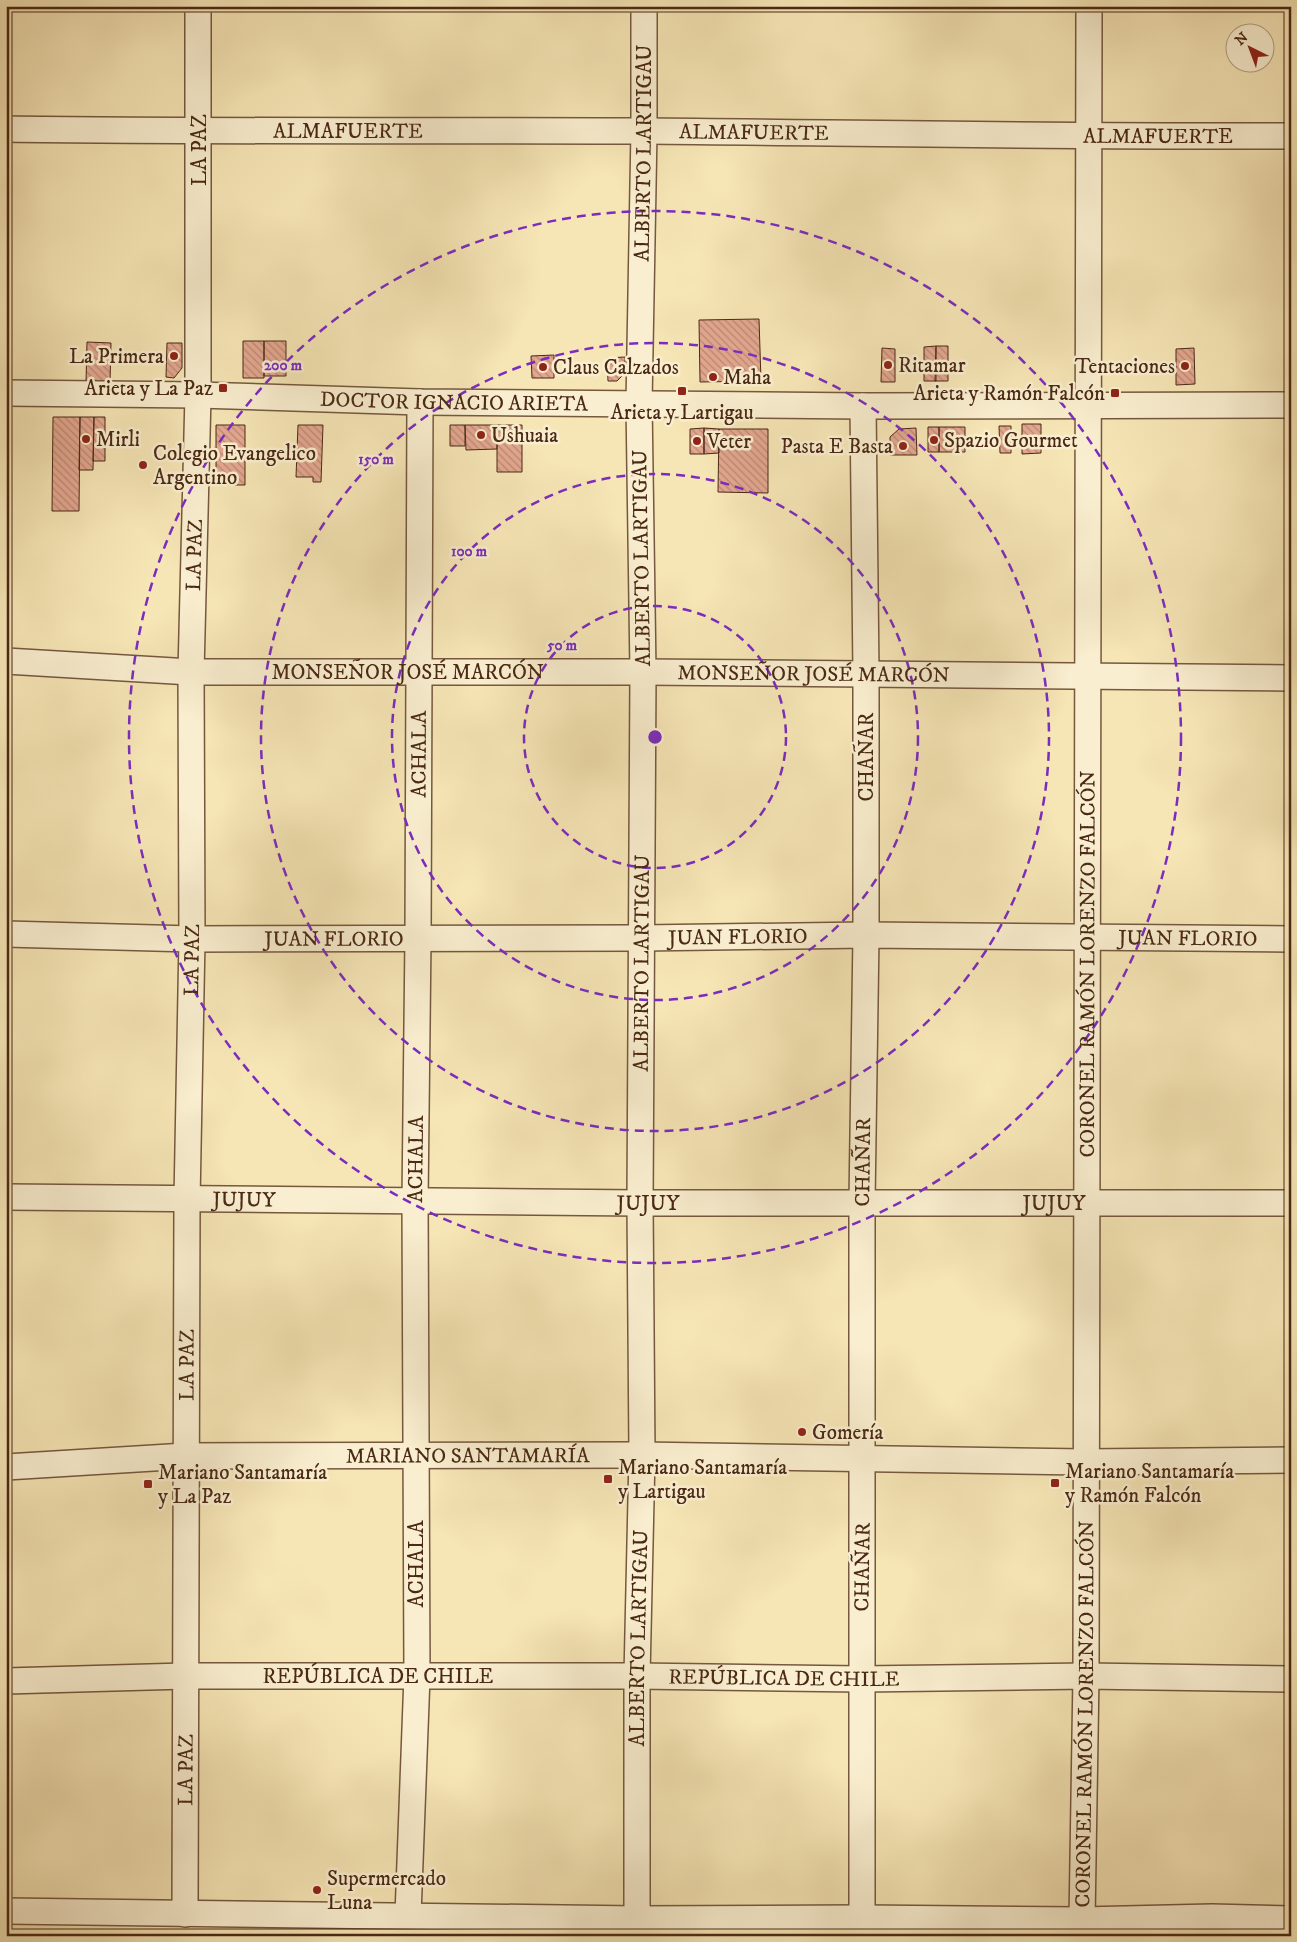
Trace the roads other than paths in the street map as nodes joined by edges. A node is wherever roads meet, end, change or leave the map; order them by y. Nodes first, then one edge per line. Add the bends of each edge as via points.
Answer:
1 (198, 6) edge
2 (644, 6) edge
3 (1090, 6) edge
4 (6, 129) edge
5 (199, 132) junction
6 (644, 132) junction
7 (1291, 136) edge
8 (1089, 137) junction
9 (6, 393) edge
10 (198, 395) junction
11 (420, 402) junction
12 (640, 403) junction
13 (1088, 405) junction
14 (1291, 405) edge
15 (863, 406) junction
16 (6, 661) edge
17 (191, 672) junction
18 (642, 672) junction
19 (418, 673) junction
20 (866, 674) junction
21 (1088, 677) junction
22 (1291, 678) edge
23 (6, 934) edge
24 (866, 935) junction
25 (418, 937) junction
26 (642, 938) junction
27 (1086, 938) junction
28 (192, 939) junction
29 (1291, 939) edge
30 (6, 1197) edge
31 (187, 1200) junction
32 (415, 1201) junction
33 (862, 1202) junction
34 (1087, 1202) junction
35 (1291, 1202) edge
36 (640, 1203) junction
37 (642, 1455) junction
38 (186, 1456) junction
39 (416, 1456) junction
40 (863, 1457) junction
41 (1291, 1460) edge
42 (1085, 1462) junction
43 (6, 1467) edge
44 (185, 1676) junction
45 (417, 1676) junction
46 (637, 1676) junction
47 (1086, 1676) junction
48 (861, 1678) junction
49 (1291, 1679) edge
50 (6, 1681) edge
51 (6, 1911) edge
52 (185, 1914) junction
53 (408, 1915) junction
54 (862, 1918) junction
55 (637, 1919) junction
56 (1291, 1919) edge
57 (1082, 1920) junction
58 (218, 1924) edge
59 (1210, 1926) edge
60 (509, 1927) edge

1 - 5 street, LA PAZ
2 - 6 street, ALBERTO LARTIGAU
3 - 8 street, CORONEL RAMÓN LORENZO FALCÓN
4 - 5 street, ALMAFUERTE
5 - 6 street, ALMAFUERTE
5 - 10 street, LA PAZ
6 - 8 street, ALMAFUERTE
6 - 12 street, ALBERTO LARTIGAU
7 - 8 street, ALMAFUERTE
8 - 13 street, CORONEL RAMÓN LORENZO FALCÓN
9 - 10 street, DOCTOR IGNACIO ARIETA
10 - 11 street, DOCTOR IGNACIO ARIETA
10 - 17 street, LA PAZ
11 - 12 street, DOCTOR IGNACIO ARIETA
11 - 19 street, ACHALA
12 - 15 street, DOCTOR IGNACIO ARIETA
12 - 18 street, ALBERTO LARTIGAU
13 - 14 street, DOCTOR IGNACIO ARIETA
13 - 15 street, DOCTOR IGNACIO ARIETA
13 - 21 street, CORONEL RAMÓN LORENZO FALCÓN
15 - 20 street, CHAÑAR
16 - 17 street, MONSEÑOR JOSÉ MARCÓN
17 - 19 street, MONSEÑOR JOSÉ MARCÓN
17 - 28 street, LA PAZ
18 - 19 street, MONSEÑOR JOSÉ MARCÓN
18 - 20 street, MONSEÑOR JOSÉ MARCÓN
18 - 26 street, ALBERTO LARTIGAU
19 - 25 street, ACHALA
20 - 21 street, MONSEÑOR JOSÉ MARCÓN
20 - 24 street, CHAÑAR
21 - 22 street, MONSEÑOR JOSÉ MARCÓN
21 - 27 street, CORONEL RAMÓN LORENZO FALCÓN
23 - 28 street, JUAN FLORIO
24 - 26 street, JUAN FLORIO
24 - 27 street, JUAN FLORIO
24 - 33 street, CHAÑAR
25 - 26 street, JUAN FLORIO
25 - 28 street, JUAN FLORIO
25 - 32 street, ACHALA
26 - 36 street, ALBERTO LARTIGAU
27 - 29 street, JUAN FLORIO
27 - 34 street, CORONEL RAMÓN LORENZO FALCÓN
28 - 31 street, LA PAZ
30 - 31 street, JUJUY
31 - 32 street, JUJUY
31 - 38 street, LA PAZ
32 - 36 street, JUJUY
32 - 39 street, ACHALA
33 - 34 street, JUJUY
33 - 36 street, JUJUY
33 - 40 street, CHAÑAR
34 - 35 street, JUJUY
34 - 42 street, CORONEL RAMÓN LORENZO FALCÓN
36 - 37 street, ALBERTO LARTIGAU
37 - 39 street, MARIANO SANTAMARÍA
37 - 40 street, MARIANO SANTAMARÍA
37 - 46 street, ALBERTO LARTIGAU
38 - 39 street, MARIANO SANTAMARÍA
38 - 43 street, MARIANO SANTAMARÍA
38 - 44 street, LA PAZ
39 - 45 street, ACHALA
40 - 42 street, MARIANO SANTAMARÍA
40 - 48 street, CHAÑAR
41 - 42 street, MARIANO SANTAMARÍA
42 - 47 street, CORONEL RAMÓN LORENZO FALCÓN
44 - 45 street, REPÚBLICA DE CHILE
44 - 50 street, REPÚBLICA DE CHILE
44 - 52 street, LA PAZ
45 - 46 street, REPÚBLICA DE CHILE
45 - 53 street, ACHALA
46 - 48 street, REPÚBLICA DE CHILE
46 - 55 street, ALBERTO LARTIGAU
47 - 48 street, REPÚBLICA DE CHILE
47 - 49 street, REPÚBLICA DE CHILE
47 - 57 street, CORONEL RAMÓN LORENZO FALCÓN
48 - 54 street, CHAÑAR
51 - 52 street
52 - 58 street
53 - 58 street
53 - 60 street
54 - 55 street
54 - 57 street
55 - 60 street
56 - 59 street
57 - 59 street

